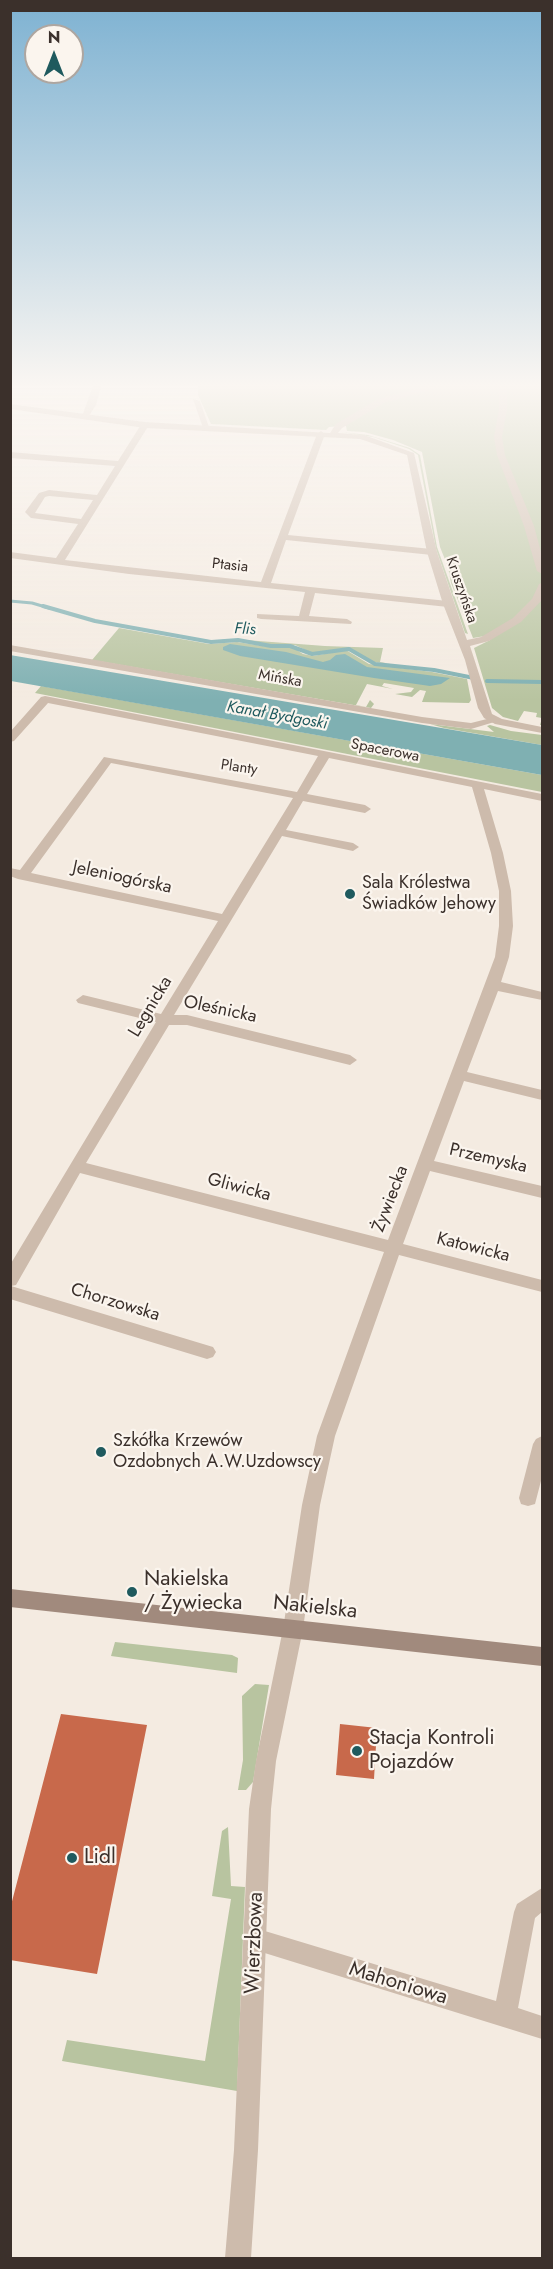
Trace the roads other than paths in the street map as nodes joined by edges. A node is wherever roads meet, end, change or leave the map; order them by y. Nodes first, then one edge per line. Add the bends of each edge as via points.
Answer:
1 (105, 489) edge
2 (300, 489) edge
3 (419, 489) edge
4 (514, 489) edge
5 (99, 498) junction
6 (84, 522) junction
7 (282, 537) junction
8 (432, 552) junction
9 (10, 555) edge
10 (59, 562) junction
11 (543, 572) edge
12 (264, 585) junction
13 (543, 586) edge
14 (311, 590) junction
15 (448, 604) junction
16 (261, 616) dead end
17 (303, 619) junction
18 (347, 622) dead end
19 (464, 644) junction
20 (10, 648) edge
21 (495, 720) junction
22 (16, 726) edge
23 (543, 730) edge
24 (10, 739) edge
25 (325, 755) junction
26 (477, 785) junction
27 (300, 796) junction
28 (543, 797) edge
29 (364, 810) dead end
30 (278, 832) junction
31 (352, 847) dead end
32 (16, 874) edge
33 (225, 920) junction
34 (494, 985) junction
35 (543, 996) edge
36 (82, 1000) dead end
37 (166, 1020) junction
38 (350, 1060) dead end
39 (459, 1075) junction
40 (543, 1095) edge
41 (425, 1164) junction
42 (76, 1166) junction
43 (543, 1192) edge
44 (393, 1248) junction
45 (10, 1280) edge
46 (543, 1286) edge
47 (10, 1292) edge
48 (207, 1352) dead end
49 (543, 1444) edge
50 (528, 1498) dead end
51 (10, 1598) edge
52 (294, 1629) junction
53 (543, 1658) edge
54 (543, 1899) edge
55 (255, 1939) junction
56 (505, 2017) junction
57 (543, 2027) edge
58 (238, 2259) edge

1 - 5 street
2 - 7 street
3 - 8 street, Kruszyńska
4 - 11 street
5 - 6 street
5 - 6 street via 50,493 42,495 30,512
6 - 10 street
7 - 8 street
7 - 12 street
8 - 15 street, Kruszyńska
9 - 10 street, Ptasia
10 - 12 street, Ptasia
12 - 14 street, Ptasia
13 - 19 street via 537,600 517,620 485,639
14 - 15 street, Ptasia
14 - 17 street
15 - 19 street, Kruszyńska
16 - 17 street
17 - 18 street
19 - 21 street, Kruszyńska via 483,708
20 - 21 street, Mińska via 422,720 471,726
21 - 23 street, Mińska
22 - 24 street
22 - 25 street, Spacerowa via 45,699
25 - 26 street, Spacerowa
25 - 27 street, Legnicka
26 - 28 street, Spacerowa
26 - 34 street, Żywiecka via 505,891 506,934
27 - 29 street, Planty
27 - 30 street, Legnicka
27 - 32 street, Planty via 108,759
30 - 31 street
30 - 33 street, Legnicka
32 - 33 street, Jeleniogórska
33 - 37 street, Legnicka
34 - 35 street
34 - 39 street, Żywiecka
36 - 37 street, Oleśnicka
37 - 38 street, Oleśnicka via 187,1020
37 - 42 street, Legnicka
39 - 40 street
39 - 41 street, Żywiecka
41 - 43 street, Przemyska
41 - 44 street, Żywiecka
42 - 44 street, Gliwicka
42 - 45 street, Legnicka
44 - 46 street, Katowicka
44 - 52 street, Żywiecka via 326,1436 311,1505
47 - 48 street, Chorzowska
49 - 50 street
51 - 52 main road, Nakielska
52 - 53 main road, Nakielska
52 - 55 street, Wierzbowa via 266,1761 260,1809
54 - 56 street via 525,1912
55 - 56 street, Mahoniowa
55 - 58 street, Wierzbowa
56 - 57 street, Mahoniowa

